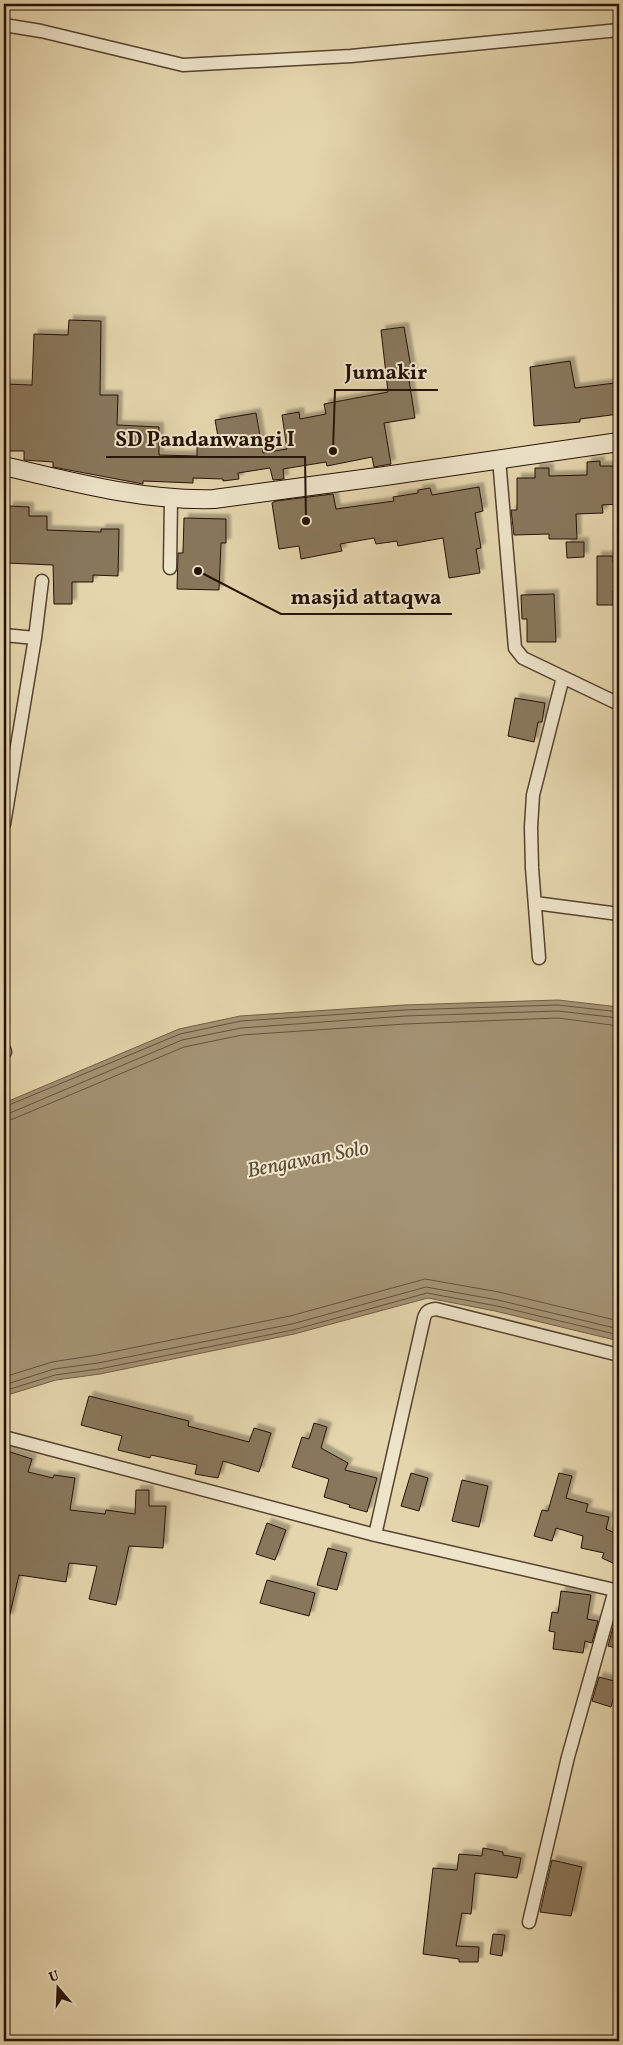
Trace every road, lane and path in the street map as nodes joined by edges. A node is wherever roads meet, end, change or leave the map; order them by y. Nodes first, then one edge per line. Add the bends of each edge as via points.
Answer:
1 (4, 25) edge
2 (619, 30) edge
3 (619, 442) edge
4 (498, 459) junction
5 (4, 466) edge
6 (171, 498) junction
7 (170, 568) dead end
8 (42, 581) dead end
9 (4, 635) edge
10 (35, 638) junction
11 (563, 677) junction
12 (619, 704) edge
13 (4, 824) edge
14 (535, 902) junction
15 (619, 914) edge
16 (539, 958) dead end
17 (619, 1355) edge
18 (4, 1437) edge
19 (375, 1535) junction
20 (617, 1591) edge
21 (530, 1922) dead end

1 - 2 street via 183,64 351,56
3 - 4 street
4 - 6 street via 214,499
4 - 11 street via 515,648 523,658
5 - 6 street via 62,480
6 - 7 street
8 - 10 street
9 - 10 street
10 - 13 street
11 - 12 street
11 - 14 street via 533,795 531,827
14 - 15 street
14 - 16 street
17 - 19 street via 430,1310 424,1318
18 - 19 street
19 - 20 street
20 - 21 street via 568,1758

